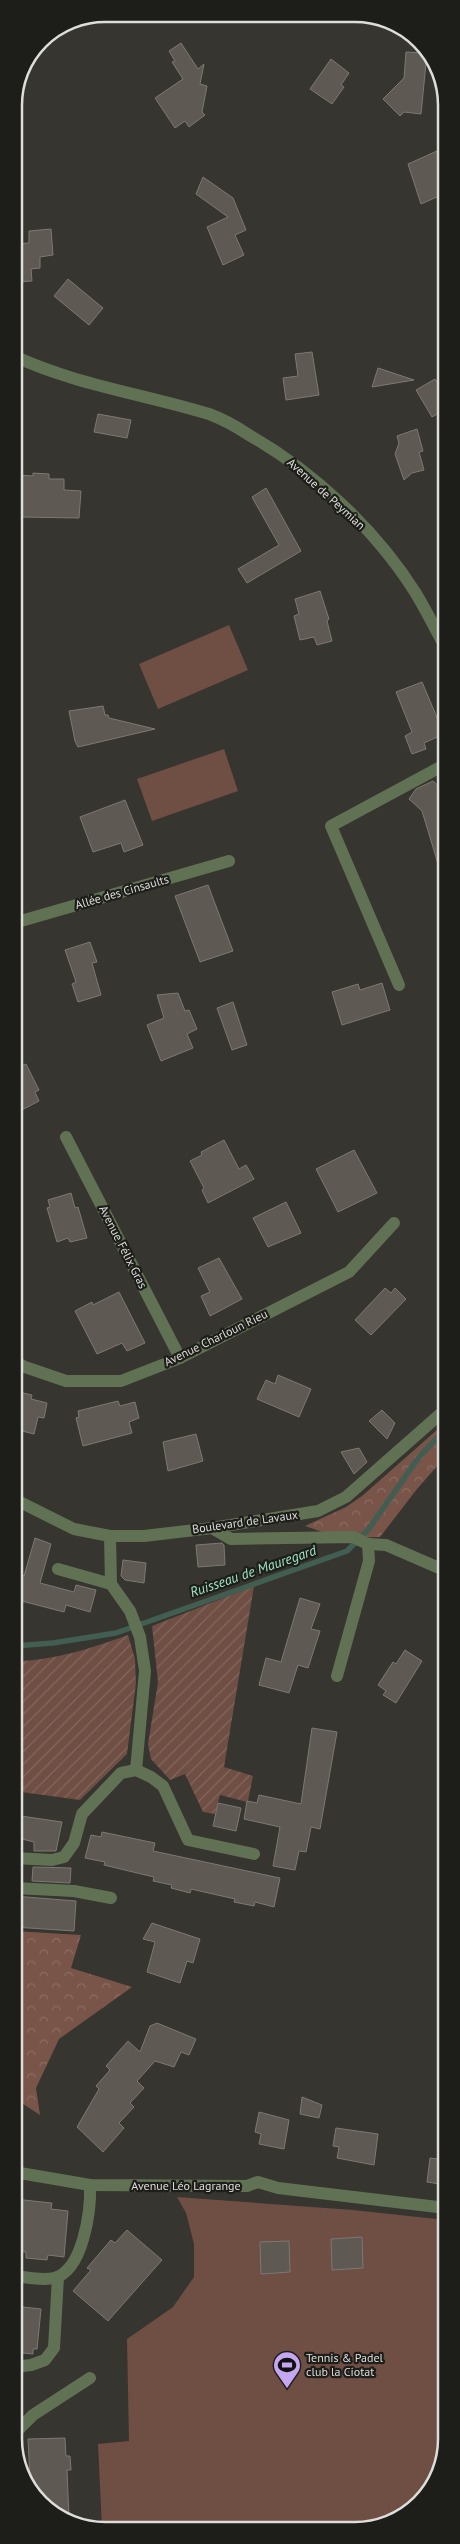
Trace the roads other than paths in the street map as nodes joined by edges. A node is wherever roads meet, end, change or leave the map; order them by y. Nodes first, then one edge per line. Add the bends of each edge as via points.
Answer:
1 (23, 360) edge
2 (438, 634) edge
3 (438, 768) edge
4 (229, 862) dead end
5 (23, 921) edge
6 (399, 985) dead end
7 (66, 1136) dead end
8 (394, 1223) dead end
9 (180, 1358) junction
10 (22, 1364) edge
11 (438, 1416) edge
12 (22, 1503) edge
13 (212, 1528) junction
14 (110, 1536) junction
15 (361, 1540) junction
16 (438, 1568) edge
17 (58, 1569) dead end
18 (111, 1584) junction
19 (337, 1676) dead end
20 (136, 1770) junction
21 (254, 1854) dead end
22 (22, 1858) edge
23 (22, 1888) edge
24 (111, 1898) dead end
25 (22, 2173) edge
26 (90, 2185) junction
27 (438, 2207) edge
28 (22, 2277) edge
29 (58, 2277) junction
30 (22, 2367) edge
31 (90, 2378) dead end
32 (22, 2426) edge

1 - 2 street, Avenue de Peymian via 74,380 211,415 296,464 364,527 415,592
3 - 6 street via 331,826
4 - 5 street, Allée des Cinsaults
7 - 9 street, Avenue Félix Gras
8 - 9 street, Avenue Charloun Rieu via 349,1272
9 - 10 street, Avenue Charloun Rieu via 121,1381 66,1381
11 - 13 street, Boulevard de Lavaux via 346,1497 318,1511
12 - 14 street, Boulevard de Lavaux via 74,1529
13 - 14 street, Boulevard de Lavaux via 144,1536
13 - 15 street via 231,1538
14 - 18 street
15 - 16 street via 386,1545
15 - 19 street via 369,1561
17 - 18 street
18 - 20 street via 130,1611 140,1637 145,1671
20 - 21 street via 163,1786 188,1840
20 - 22 street via 121,1774 82,1814 74,1843 64,1857 52,1860
23 - 24 street via 74,1891
25 - 26 street, Avenue Léo Lagrange
26 - 27 street, Avenue Léo Lagrange via 246,2186 258,2182 278,2188
26 - 29 street via 82,2243 72,2266
28 - 29 street
29 - 30 street via 54,2348 45,2360
31 - 32 street via 33,2415

